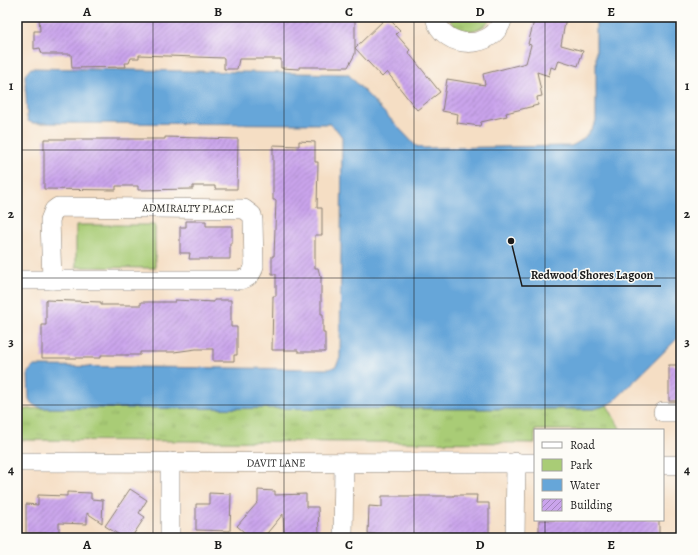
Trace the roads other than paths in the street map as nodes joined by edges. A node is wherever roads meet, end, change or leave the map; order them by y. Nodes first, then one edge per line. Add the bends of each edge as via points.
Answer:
1 (435, 17) edge
2 (503, 17) edge
3 (17, 280) edge
4 (52, 280) junction
5 (17, 462) edge
6 (170, 462) junction
7 (516, 462) junction
8 (344, 463) junction
9 (534, 463) edge
10 (664, 465) edge
11 (681, 465) edge
12 (170, 538) edge
13 (343, 538) edge
14 (515, 538) edge

1 - 2 street via 441,30 451,38 462,43 475,43 496,31
3 - 4 street, ADMIRALTY PLACE
4 - 4 street, ADMIRALTY PLACE via 50,220 58,207 244,209 252,215 254,266 250,276 244,279
5 - 6 street, DAVIT LANE
6 - 8 street, DAVIT LANE
6 - 12 street
7 - 8 street, DAVIT LANE
7 - 9 street, DAVIT LANE
7 - 14 street
8 - 13 street
10 - 11 street

